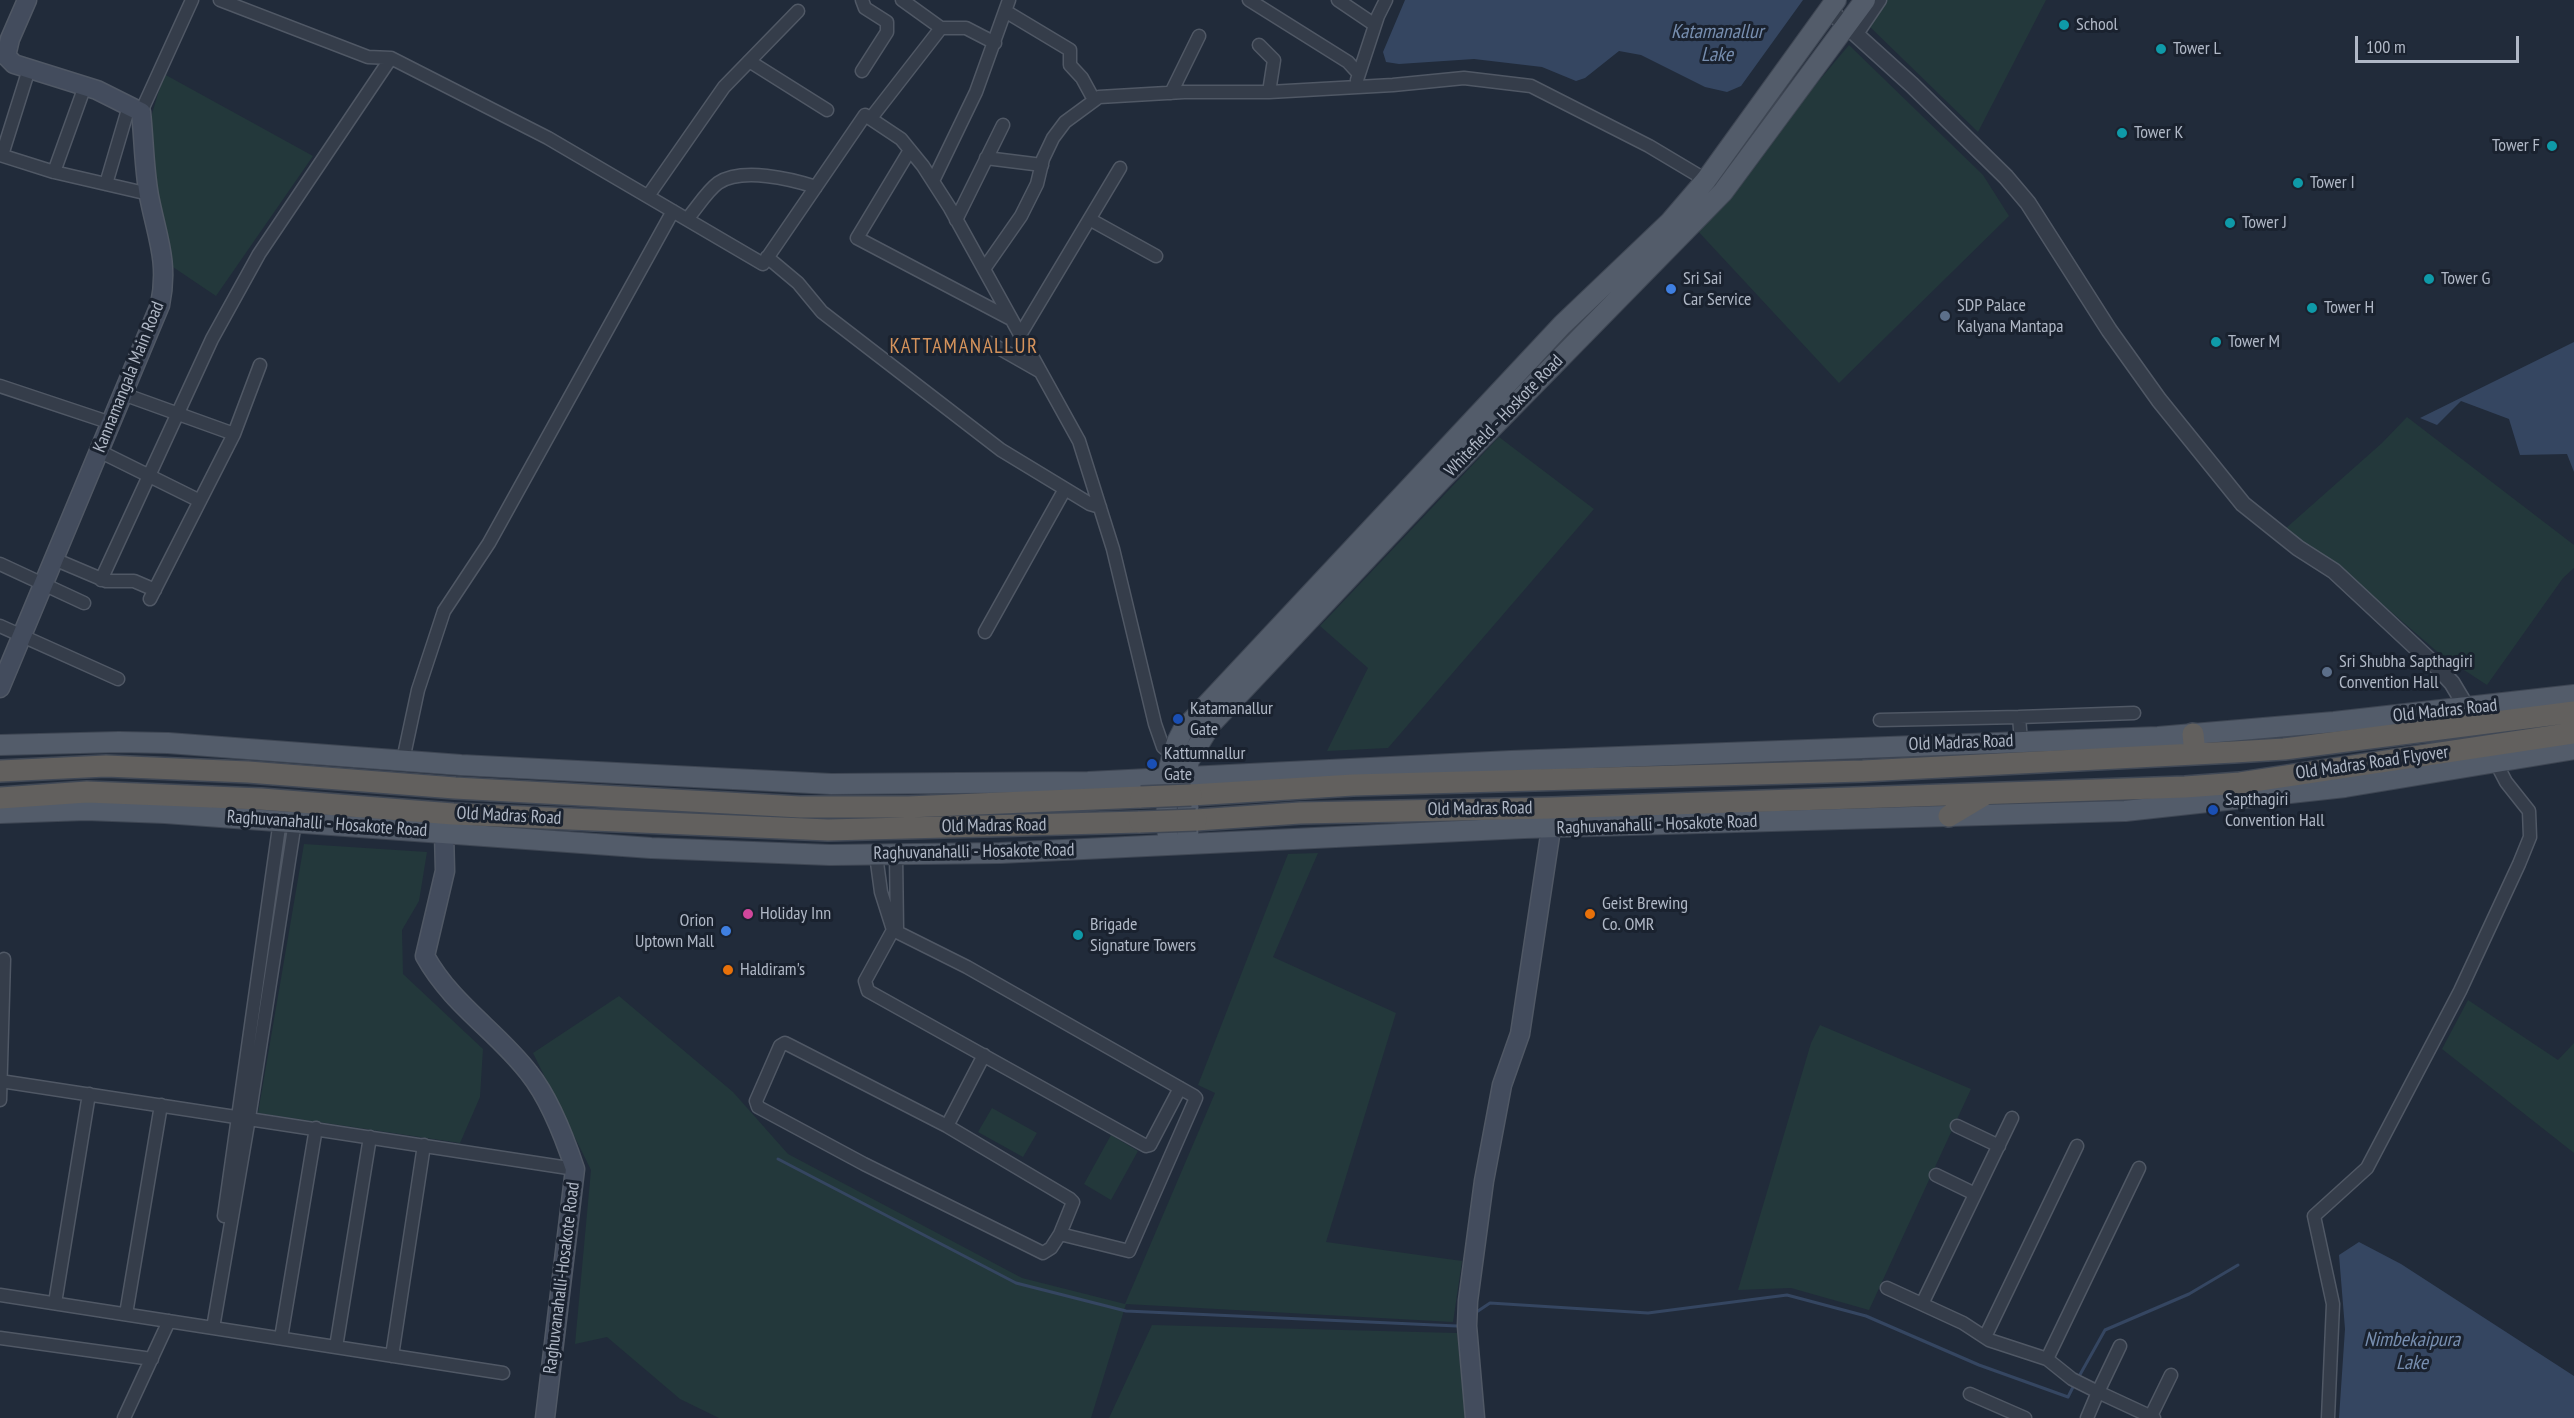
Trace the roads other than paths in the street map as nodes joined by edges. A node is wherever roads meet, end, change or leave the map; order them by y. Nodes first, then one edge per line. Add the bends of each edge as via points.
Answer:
1 (27, 0) edge
2 (192, 0) edge
3 (220, 0) edge
4 (861, 0) edge
5 (902, 0) edge
6 (1250, 0) edge
7 (1338, 0) edge
8 (1386, 0) edge
9 (1866, 0) edge
10 (1880, 0) edge
11 (1833, 5) edge
12 (1007, 6) edge
13 (798, 11) dead end
14 (1375, 25) junction
15 (941, 28) junction
16 (1852, 30) junction
17 (1199, 36) dead end
18 (995, 43) junction
19 (1259, 45) dead end
20 (3, 55) edge
21 (391, 58) junction
22 (749, 61) junction
23 (29, 69) junction
24 (862, 71) dead end
25 (1359, 74) junction
26 (85, 86) junction
27 (1355, 88) junction
28 (1269, 92) junction
29 (1172, 93) junction
30 (1094, 100) junction
31 (135, 109) junction
32 (827, 110) dead end
33 (871, 118) junction
34 (1003, 125) dead end
35 (910, 150) junction
36 (1, 155) edge
37 (986, 158) junction
38 (1042, 165) junction
39 (1120, 168) dead end
40 (54, 171) junction
41 (1706, 180) junction
42 (933, 181) junction
43 (106, 184) junction
44 (816, 187) junction
45 (149, 194) junction
46 (648, 196) junction
47 (673, 211) junction
48 (687, 219) junction
49 (956, 220) junction
50 (1091, 220) junction
51 (1659, 245) junction
52 (1156, 256) dead end
53 (767, 257) junction
54 (984, 269) junction
55 (1011, 319) junction
56 (1020, 335) junction
57 (990, 343) dead end
58 (260, 365) dead end
59 (1041, 372) junction
60 (0, 386) edge
61 (123, 394) junction
62 (179, 414) junction
63 (111, 423) junction
64 (234, 434) junction
65 (99, 451) junction
66 (149, 476) junction
67 (1065, 489) junction
68 (200, 501) junction
69 (1100, 507) junction
70 (54, 559) junction
71 (0, 564) edge
72 (101, 580) junction
73 (44, 582) junction
74 (84, 603) dead end
75 (0, 626) edge
76 (985, 632) dead end
77 (22, 635) junction
78 (118, 679) dead end
79 (0, 688) edge
80 (2574, 695) edge
81 (2467, 708) junction
82 (2574, 712) edge
83 (2134, 713) dead end
84 (2019, 717) junction
85 (1880, 720) dead end
86 (2574, 733) edge
87 (2021, 741) junction
88 (2194, 744) junction
89 (0, 746) edge
90 (2574, 749) edge
91 (403, 760) junction
92 (2495, 761) junction
93 (0, 771) edge
94 (1184, 772) junction
95 (1166, 778) junction
96 (1989, 792) junction
97 (0, 798) edge
98 (87, 801) junction
99 (0, 813) edge
100 (1949, 816) junction
101 (287, 821) junction
102 (1551, 829) junction
103 (444, 832) junction
104 (1188, 845) junction
105 (1168, 846) junction
106 (876, 855) junction
107 (896, 855) junction
108 (895, 930) junction
109 (4, 959) dead end
110 (984, 1055) junction
111 (0, 1081) edge
112 (1180, 1088) junction
113 (89, 1094) junction
114 (0, 1100) edge
115 (161, 1105) junction
116 (245, 1117) junction
117 (2012, 1118) dead end
118 (947, 1126) junction
119 (1957, 1126) dead end
120 (316, 1128) junction
121 (370, 1137) junction
122 (424, 1145) junction
123 (1999, 1146) junction
124 (2077, 1146) dead end
125 (2139, 1168) dead end
126 (575, 1169) junction
127 (1935, 1175) dead end
128 (1975, 1194) junction
129 (1060, 1234) junction
130 (1887, 1288) dead end
131 (0, 1295) edge
132 (55, 1303) junction
133 (1922, 1304) junction
134 (126, 1314) junction
135 (169, 1321) junction
136 (209, 1327) junction
137 (1985, 1337) junction
138 (0, 1338) edge
139 (281, 1338) junction
140 (2120, 1346) dead end
141 (336, 1347) junction
142 (392, 1356) junction
143 (152, 1359) junction
144 (2047, 1359) junction
145 (503, 1373) dead end
146 (2170, 1375) dead end
147 (2098, 1392) junction
148 (1970, 1394) dead end
149 (124, 1418) edge
150 (545, 1418) edge
151 (1475, 1418) edge
152 (2025, 1418) edge
153 (2087, 1418) edge
154 (2152, 1418) edge
155 (2328, 1418) edge

1 - 20 main road
2 - 31 street
3 - 21 street via 368,57
4 - 24 street via 865,8 887,22 887,32
5 - 15 street
6 - 25 street via 1348,62
7 - 14 street
8 - 14 street
9 - 16 main road, Whitefield - Hoskote Road
10 - 16 street
11 - 16 street
11 - 41 main road, Whitefield - Hoskote Road
12 - 18 street
12 - 30 street via 1070,50 1070,65
13 - 22 street
14 - 25 street
15 - 18 street via 966,28
15 - 33 street
16 - 51 main road, Whitefield - Hoskote Road via 1733,180
16 - 81 street via 2006,177 2028,203 2159,400 2243,504 2334,572 2438,668
17 - 29 street
18 - 42 street
19 - 28 street via 1274,60
20 - 23 main road
21 - 46 street via 548,138
21 - 62 street via 259,254 212,339
22 - 32 street
22 - 46 street via 724,87
23 - 26 main road
23 - 36 street
25 - 27 street
26 - 31 main road
26 - 40 street
27 - 28 street
27 - 41 street via 1464,78 1532,86
28 - 29 street
29 - 30 street
30 - 38 street via 1065,122 1053,138
31 - 43 street
31 - 45 main road, Kannamangala Main Road
33 - 35 street via 902,139
33 - 44 street via 865,115
34 - 37 street
35 - 42 street
35 - 55 street via 857,238
36 - 40 street
37 - 38 street
37 - 49 street
38 - 54 street via 1021,216
39 - 50 street
40 - 43 street
41 - 51 main road, Whitefield - Hoskote Road
42 - 49 street
43 - 45 street
44 - 48 street via 774,175 724,180 715,185
44 - 53 street
45 - 61 main road, Kannamangala Main Road via 166,280 160,305
46 - 47 street
47 - 48 street
47 - 91 street via 489,543 444,610 418,690
48 - 53 street via 763,264
49 - 54 street
50 - 52 street
50 - 56 street
51 - 94 main road, Whitefield - Hoskote Road via 1562,325 1182,730
53 - 67 street via 857,341 1001,450
54 - 55 street
55 - 56 street
56 - 59 street
57 - 59 street
58 - 64 street
59 - 69 street via 1079,441
60 - 63 street
61 - 62 street
61 - 63 main road, Kannamangala Main Road
62 - 64 street
62 - 66 street
63 - 65 main road, Kannamangala Main Road
64 - 68 street
65 - 66 street
65 - 70 main road, Kannamangala Main Road
66 - 68 street
66 - 72 street
67 - 69 street
67 - 76 street
68 - 72 street via 153,595 134,581
69 - 94 street via 1155,724 1163,747
70 - 72 street
70 - 73 main road, Kannamangala Main Road
71 - 73 street
73 - 74 street
73 - 77 main road, Kannamangala Main Road
75 - 77 street
77 - 78 street
77 - 79 main road, Kannamangala Main Road
80 - 81 main road, Old Madras Road
81 - 88 main road, Old Madras Road
82 - 88 highway, Old Madras Road Flyover via 2284,749
83 - 84 street
84 - 85 street
84 - 87 street
86 - 96 highway, Old Madras Road Flyover via 2240,783
87 - 88 main road, Old Madras Road
87 - 94 main road, Old Madras Road
88 - 94 highway, Old Madras Road via 1863,771 1353,785
89 - 91 main road, Old Madras Road via 168,743
90 - 92 main road, Raghuvanahalli - Hosakote Road
91 - 95 main road, Old Madras Road via 831,784
92 - 100 main road, Raghuvanahalli - Hosakote Road via 2345,787 2199,803 2118,811
92 - 155 street via 2529,811 2529,837 2519,864 2460,991 2367,1168 2314,1215 2333,1304
93 - 94 highway, Old Madras Road, bridge via 106,766 800,807 908,807 1141,797
94 - 95 main road, Old Madras Road
94 - 104 main road, Whitefield - Hoskote Road
95 - 105 main road
96 - 98 highway, Old Madras Road, bridge via 828,830 453,814 261,799
96 - 100 highway
97 - 98 highway, Old Madras Road
98 - 99 main road, Raghuvanahalli - Hosakote Road
98 - 101 main road, Raghuvanahalli - Hosakote Road
100 - 102 main road, Raghuvanahalli - Hosakote Road
101 - 103 main road, Raghuvanahalli - Hosakote Road
101 - 116 street
102 - 104 main road, Raghuvanahalli - Hosakote Road
102 - 151 main road via 1520,1034 1502,1085 1484,1181 1468,1301
103 - 106 main road, Raghuvanahalli - Hosakote Road via 651,848
103 - 126 main road, Raghuvanahalli-Hosakote Road via 445,871 425,956 438,980 530,1074 565,1139
104 - 105 main road, Raghuvanahalli - Hosakote Road
105 - 107 main road, Raghuvanahalli - Hosakote Road
106 - 107 main road, Raghuvanahalli - Hosakote Road
106 - 108 street via 881,892
107 - 108 street
108 - 110 street via 865,981 868,991
108 - 112 street
109 - 111 street
110 - 112 street via 1146,1146
110 - 118 street
111 - 113 street
111 - 114 street
112 - 129 street via 1196,1098 1129,1251
113 - 115 street
113 - 132 street
115 - 116 street
115 - 134 street
116 - 120 street
116 - 136 street
117 - 123 street
118 - 129 street via 1070,1199 1073,1202
118 - 129 street via 785,1043 780,1046 756,1101 758,1107 864,1164 1024,1245 1043,1253
119 - 123 street
120 - 121 street
120 - 139 street
121 - 122 street
121 - 141 street
122 - 126 street
122 - 142 street
123 - 128 street
124 - 137 street
125 - 144 street
126 - 150 main road, Raghuvanahalli-Hosakote Road
127 - 128 street
128 - 133 street
130 - 133 street
131 - 132 street
132 - 134 street
133 - 137 street
134 - 135 street
135 - 136 street
135 - 143 street
136 - 139 street
137 - 144 street
138 - 143 street
139 - 141 street
140 - 147 street
141 - 142 street
142 - 145 street
143 - 149 street
144 - 147 street via 2072,1380
146 - 154 street
147 - 153 street
147 - 154 street
148 - 152 street

